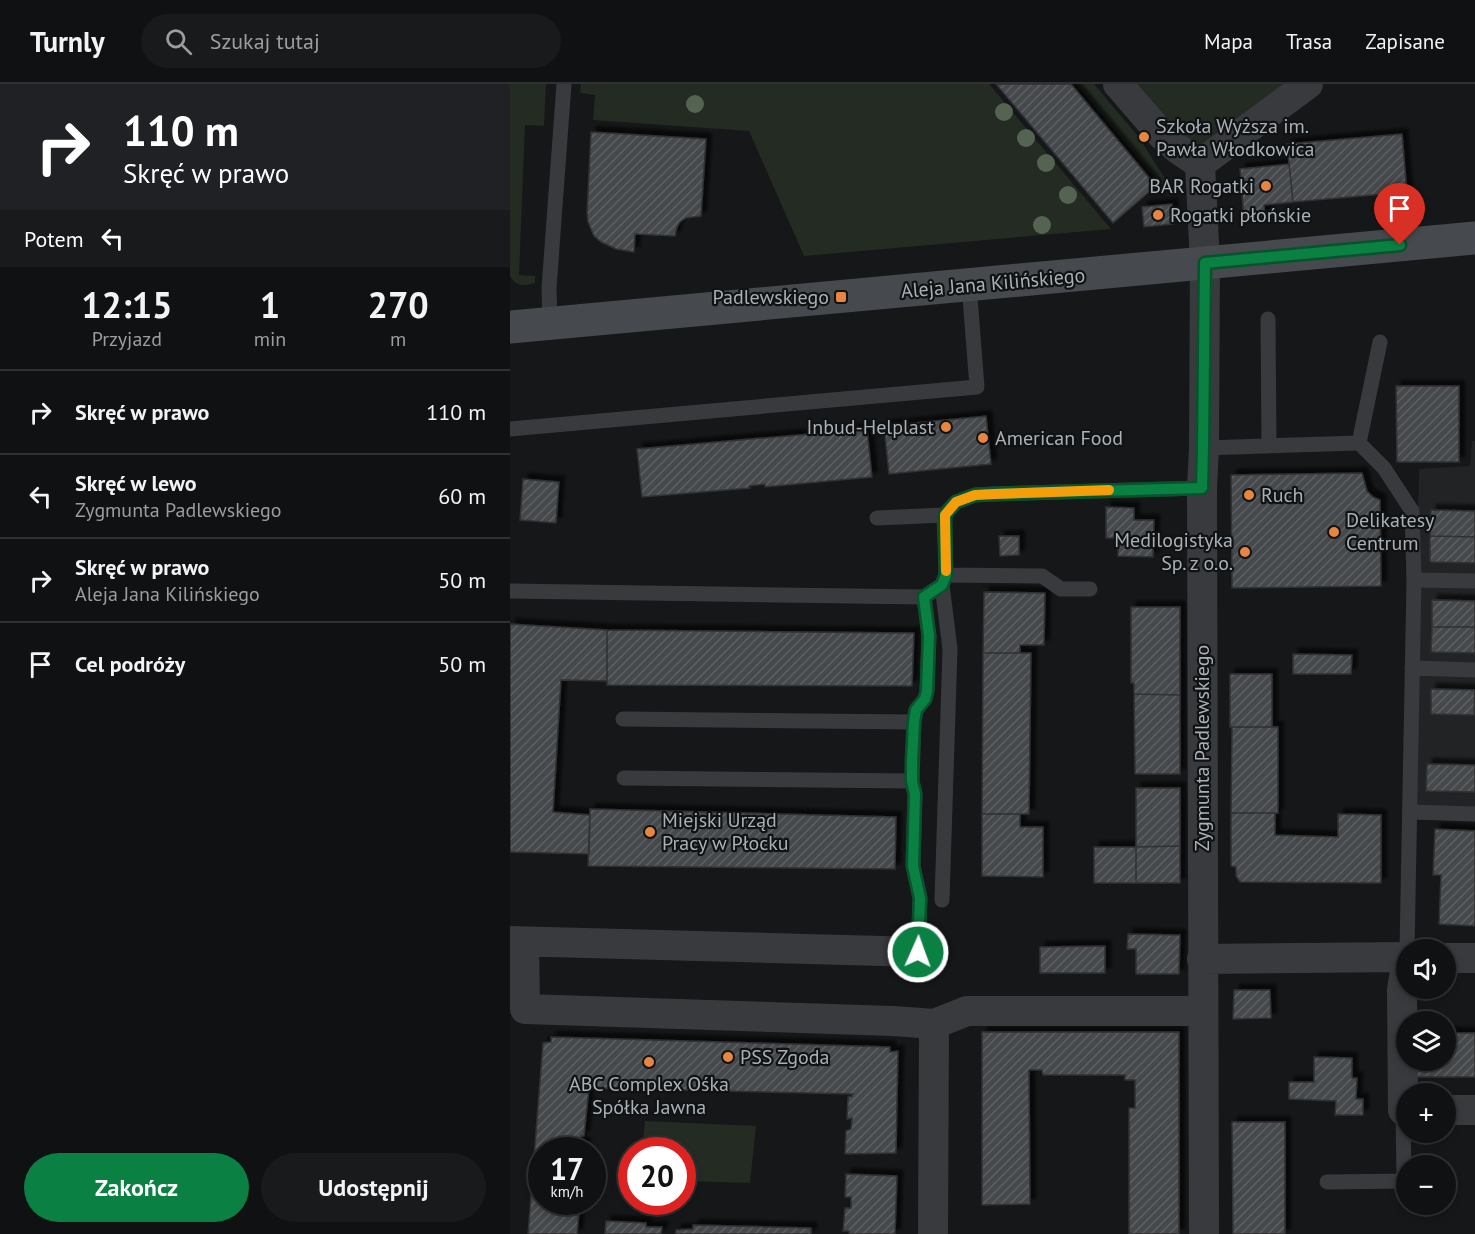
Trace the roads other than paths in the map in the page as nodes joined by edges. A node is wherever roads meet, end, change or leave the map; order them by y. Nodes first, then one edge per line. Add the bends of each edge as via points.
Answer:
1 (564, 84) edge
2 (1118, 84) edge
3 (1308, 84) edge
4 (1200, 164) junction
5 (1475, 238) edge
6 (1205, 263) junction
7 (969, 285) junction
8 (1268, 319) dead end
9 (550, 323) junction
10 (510, 327) edge
11 (1380, 342) dead end
12 (510, 429) edge
13 (1359, 443) junction
14 (1269, 446) junction
15 (1203, 448) junction
16 (1202, 488) junction
17 (945, 515) junction
18 (877, 518) dead end
19 (944, 580) junction
20 (1414, 580) junction
21 (1475, 581) edge
22 (1090, 589) dead end
23 (510, 591) edge
24 (924, 597) junction
25 (1412, 668) junction
26 (1475, 670) edge
27 (623, 719) dead end
28 (914, 722) junction
29 (624, 778) dead end
30 (912, 781) junction
31 (1410, 812) junction
32 (1475, 814) edge
33 (942, 900) dead end
34 (1407, 939) edge
35 (517, 941) edge
36 (918, 952) joint
37 (1396, 957) edge
38 (1456, 958) edge
39 (1475, 958) edge
40 (1202, 959) junction
41 (1402, 999) edge
42 (1203, 1011) junction
43 (934, 1024) junction
44 (1404, 1083) edge
45 (1456, 1110) edge
46 (1475, 1110) edge
47 (1405, 1143) edge
48 (1327, 1182) dead end
49 (933, 1234) edge
50 (1204, 1234) edge

1 - 9 lane via 549,288
2 - 4 street via 1162,135
3 - 4 street
4 - 6 street, Zygmunta Padlewskiego
5 - 6 main road, Aleja Jana Kilińskiego
6 - 7 main road, Aleja Jana Kilińskiego
6 - 15 street, Zygmunta Padlewskiego
7 - 9 main road, Aleja Jana Kilińskiego
7 - 12 lane via 977,387
8 - 14 lane
9 - 10 main road, Aleja Jana Kilińskiego
11 - 13 lane
13 - 14 lane
13 - 20 lane via 1384,468 1412,511
14 - 15 lane
15 - 16 street, Zygmunta Padlewskiego
16 - 17 lane via 975,495 956,502
16 - 40 street, Zygmunta Padlewskiego
17 - 18 lane
17 - 19 lane
19 - 22 lane via 1042,576 1061,590
19 - 24 lane
19 - 33 lane via 950,648
20 - 21 lane
20 - 25 lane
23 - 24 lane
24 - 28 lane via 929,636 927,691
25 - 26 lane
25 - 31 lane
27 - 28 lane
28 - 30 lane
29 - 30 lane
30 - 36 lane via 913,866 920,898
31 - 32 lane
31 - 34 lane
35 - 36 street
35 - 43 street via 525,1009
37 - 40 street
38 - 39 street
40 - 42 street, Zygmunta Padlewskiego
41 - 44 street
42 - 43 street via 967,1011
42 - 50 street, Zygmunta Padlewskiego
43 - 49 street
45 - 46 street
47 - 48 lane via 1404,1181

